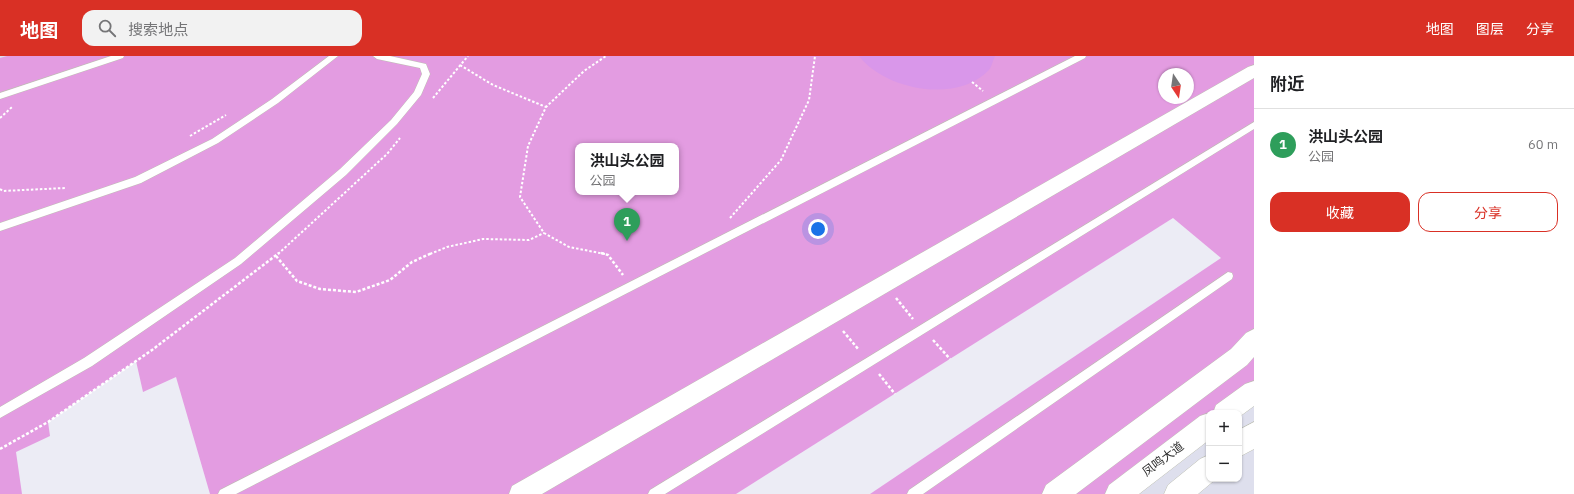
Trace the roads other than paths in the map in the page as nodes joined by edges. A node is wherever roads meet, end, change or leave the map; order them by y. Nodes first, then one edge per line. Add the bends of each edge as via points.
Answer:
1 (120, 56) edge
2 (334, 56) edge
3 (377, 56) edge
4 (1082, 56) edge
5 (1254, 71) edge
6 (0, 96) edge
7 (1254, 125) edge
8 (0, 227) edge
9 (1228, 276) dead end
10 (1254, 340) edge
11 (1254, 392) edge
12 (1229, 410) edge
13 (0, 413) edge
14 (1206, 427) edge
15 (1254, 434) edge
16 (1242, 443) edge
17 (1206, 470) edge
18 (224, 494) edge
19 (520, 494) edge
20 (654, 494) edge
21 (913, 494) edge
22 (1054, 494) edge
23 (1118, 494) edge
24 (1176, 494) edge

1 - 6 lane
2 - 8 lane via 215,141 138,180
3 - 13 lane via 423,66 426,74 418,93 394,122 343,172 238,261 88,362
4 - 18 lane
5 - 19 street
7 - 20 lane
9 - 21 lane
10 - 22 street via 1239,357
11 - 12 street
14 - 23 street, 凤鸣大道
15 - 16 street
17 - 24 street

